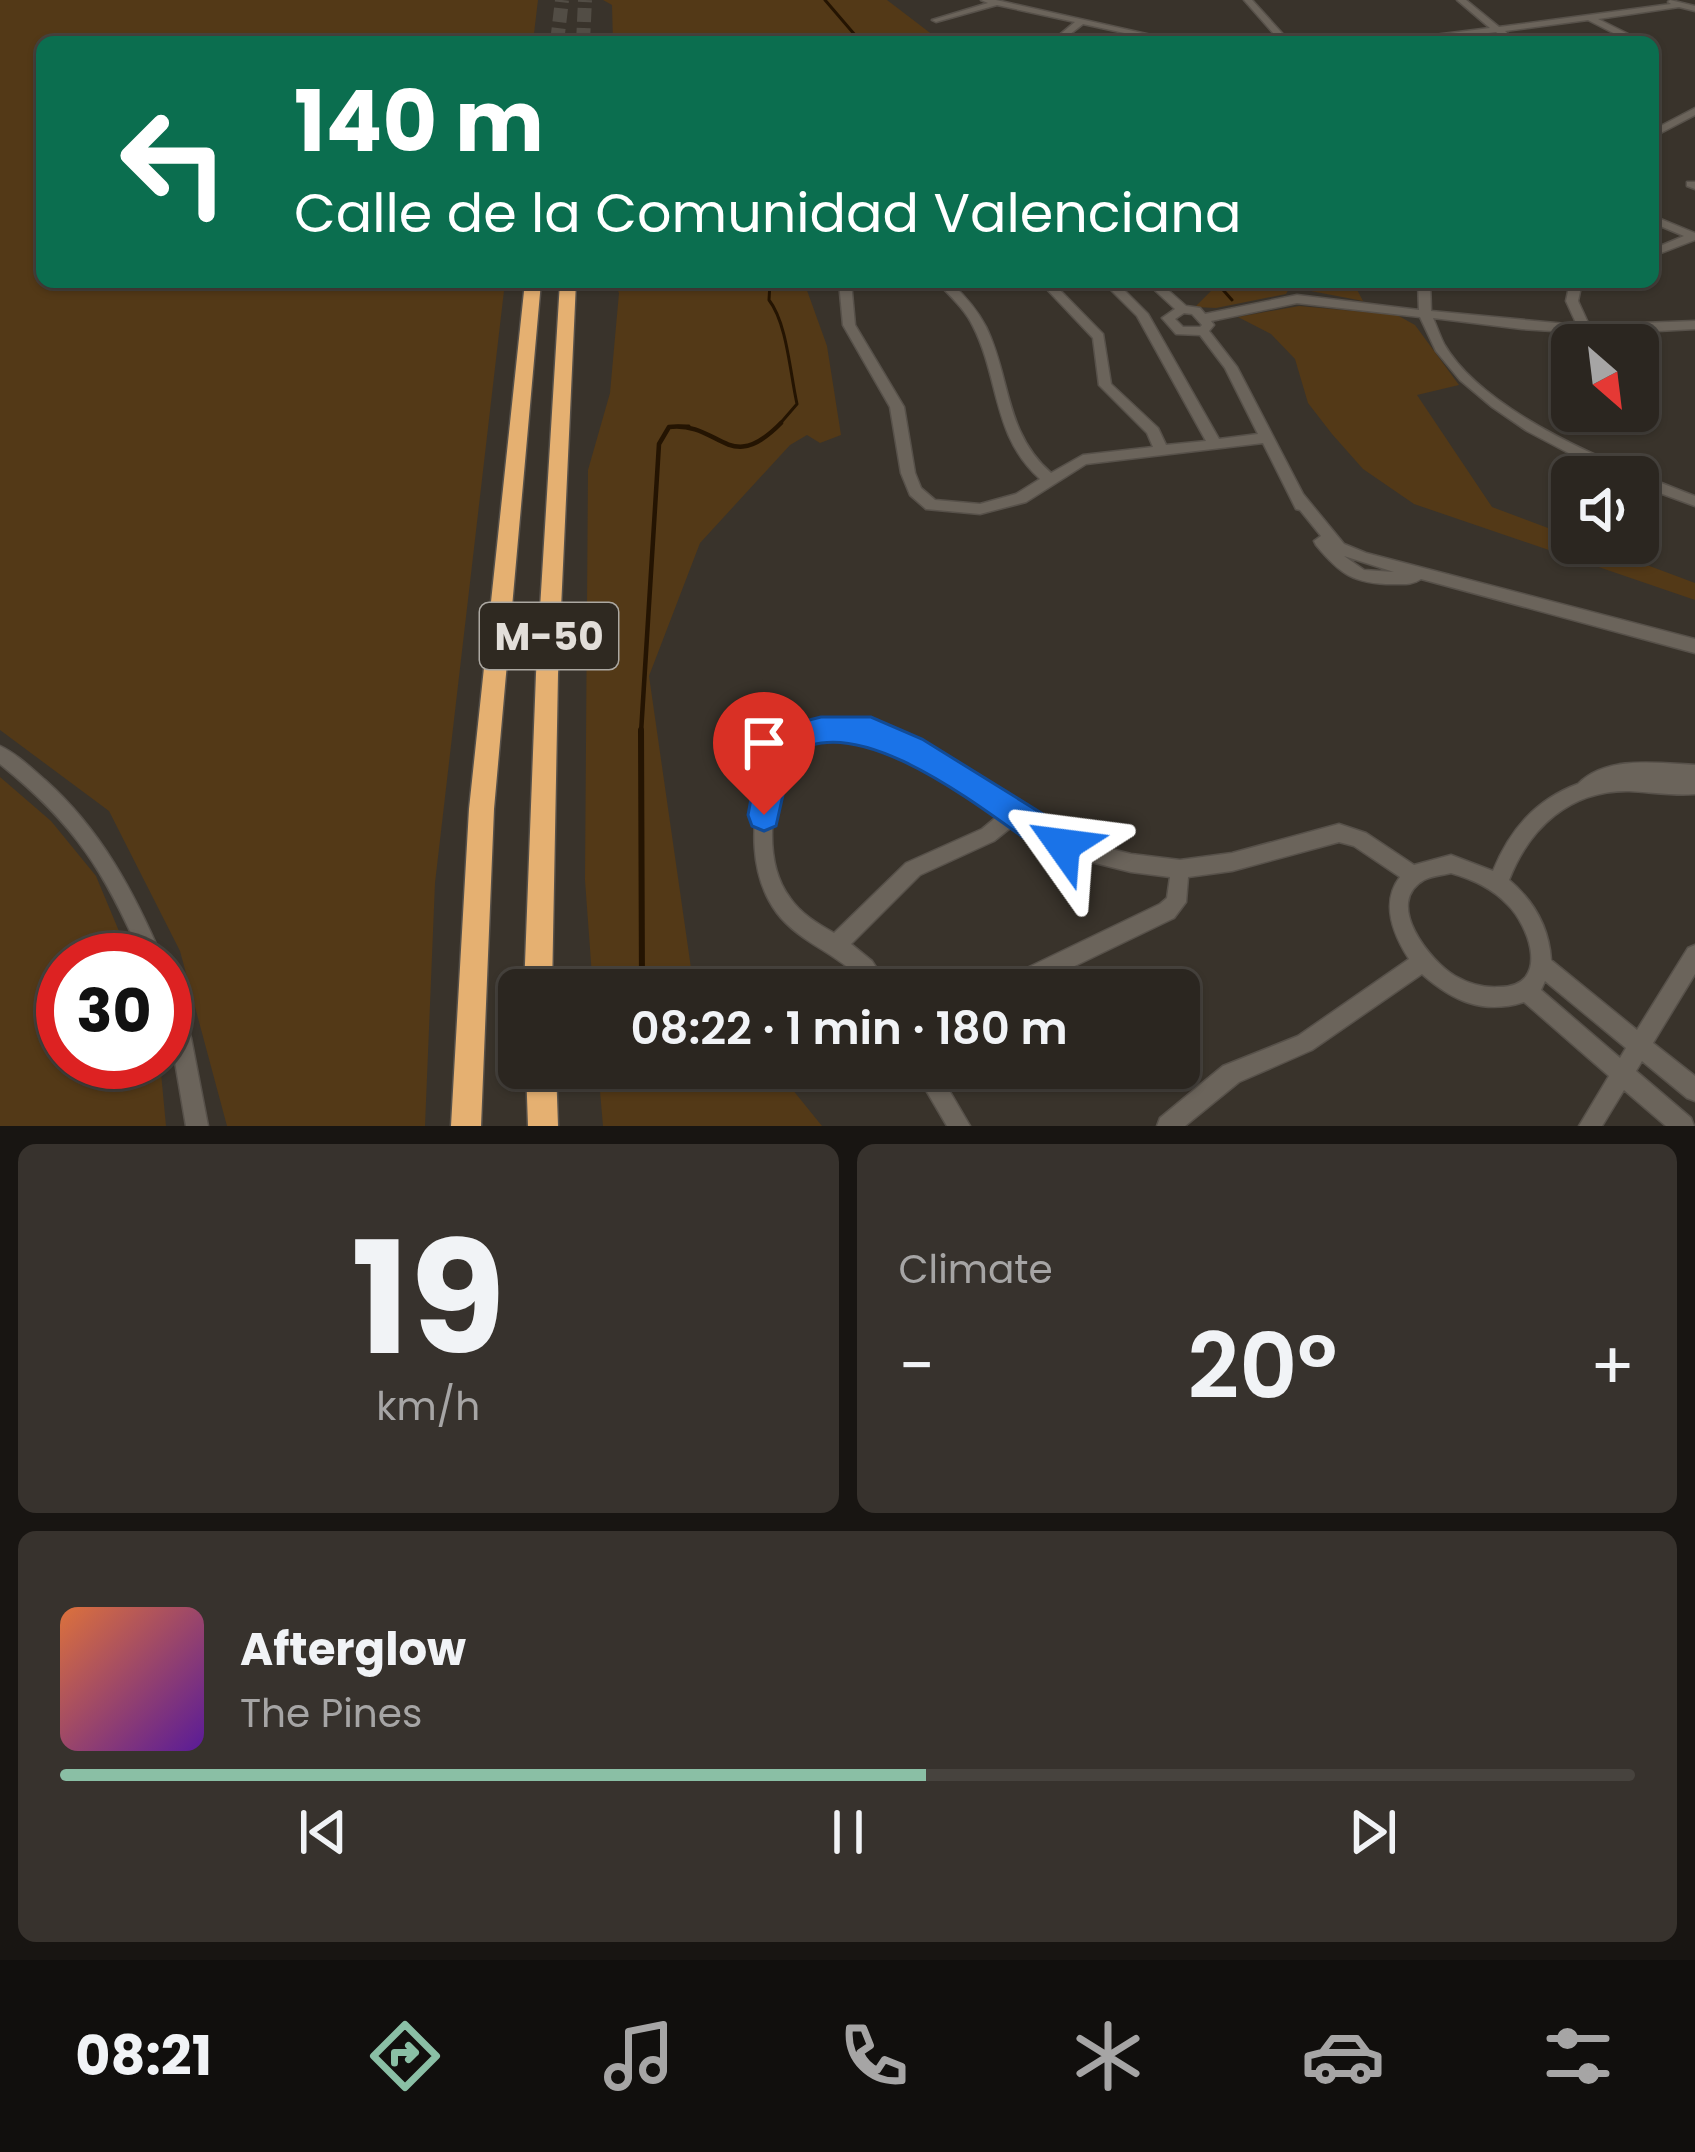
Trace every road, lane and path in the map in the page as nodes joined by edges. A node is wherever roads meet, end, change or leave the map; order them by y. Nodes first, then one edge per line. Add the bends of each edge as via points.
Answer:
1 (1248, 0) edge
2 (1461, 0) edge
3 (990, 2) edge
4 (1684, 5) edge
5 (1589, 17) junction
6 (936, 20) dead end
7 (1079, 23) junction
8 (1495, 30) junction
9 (1063, 36) edge
10 (1147, 36) edge
11 (1281, 36) edge
12 (1448, 36) edge
13 (1504, 36) edge
14 (1625, 36) edge
15 (1695, 111) edge
16 (1659, 131) edge
17 (1659, 222) edge
18 (1695, 237) edge
19 (1659, 251) edge
20 (532, 288) edge
21 (568, 288) edge
22 (846, 288) edge
23 (949, 288) edge
24 (1052, 288) edge
25 (1115, 288) edge
26 (1159, 288) edge
27 (1424, 288) edge
28 (1575, 288) edge
29 (1182, 309) junction
30 (1424, 313) junction
31 (1204, 324) junction
32 (1583, 324) edge
33 (1695, 325) edge
34 (1551, 326) edge
35 (1659, 326) edge
36 (1267, 438) junction
37 (1214, 443) junction
38 (1160, 448) junction
39 (1582, 456) edge
40 (1050, 480) junction
41 (1659, 487) edge
42 (1695, 501) edge
43 (1695, 646) edge
44 (0, 754) edge
45 (1695, 773) edge
46 (1695, 785) edge
47 (1569, 799) junction
48 (1013, 815) junction
49 (1180, 868) junction
50 (1412, 874) junction
51 (1498, 883) junction
52 (140, 933) edge
53 (838, 944) junction
54 (1695, 955) edge
55 (1421, 963) junction
56 (1542, 966) junction
57 (539, 969) edge
58 (870, 969) edge
59 (1047, 969) edge
60 (1526, 991) junction
61 (1640, 1048) junction
62 (1623, 1076) junction
63 (191, 1089) edge
64 (542, 1089) edge
65 (937, 1089) edge
66 (1695, 1090) edge
67 (197, 1126) edge
68 (466, 1126) edge
69 (543, 1126) edge
70 (959, 1126) edge
71 (1168, 1126) edge
72 (1590, 1126) edge
73 (1683, 1126) edge

1 - 11 street
2 - 8 street
3 - 6 street
3 - 7 street
4 - 5 street
5 - 8 street
5 - 14 street
7 - 9 street
7 - 10 street
8 - 12 street
8 - 13 street
15 - 16 street
17 - 18 street
18 - 19 street
20 - 68 highway, M-50 via 490,676
21 - 57 highway, M-50
22 - 40 street via 849,325 897,407 915,491 931,505 980,509
23 - 40 street via 979,325 1006,422 1034,469
24 - 38 street via 1100,337 1105,385
25 - 37 street via 1142,314
26 - 29 street
27 - 30 street
28 - 32 street
29 - 31 street
29 - 31 street via 1168,318 1171,325 1180,331
30 - 31 street via 1297,299
30 - 34 street
30 - 39 street via 1474,386
31 - 36 street
33 - 35 street
36 - 37 street
36 - 43 street via 1311,530 1369,581 1435,579
37 - 38 street
38 - 40 street via 1083,460
41 - 42 street
44 - 52 street via 96,843
45 - 47 street via 1603,774
46 - 47 street via 1610,784
47 - 51 street via 1526,823
48 - 49 street via 1063,845
48 - 53 street via 913,869
48 - 53 street via 871,730 788,738 772,768 762,851 784,908
49 - 50 street via 1339,833
49 - 59 street via 1176,902 1167,911
50 - 51 street via 1451,865
50 - 55 street via 1397,913
51 - 56 street via 1533,922
53 - 58 street
54 - 61 street
55 - 60 street via 1475,997
55 - 71 street via 1305,1043 1231,1074
56 - 60 street
56 - 61 street
60 - 62 street
61 - 62 street
61 - 66 street
62 - 72 street
62 - 73 street
63 - 67 street
64 - 69 highway
65 - 70 street

